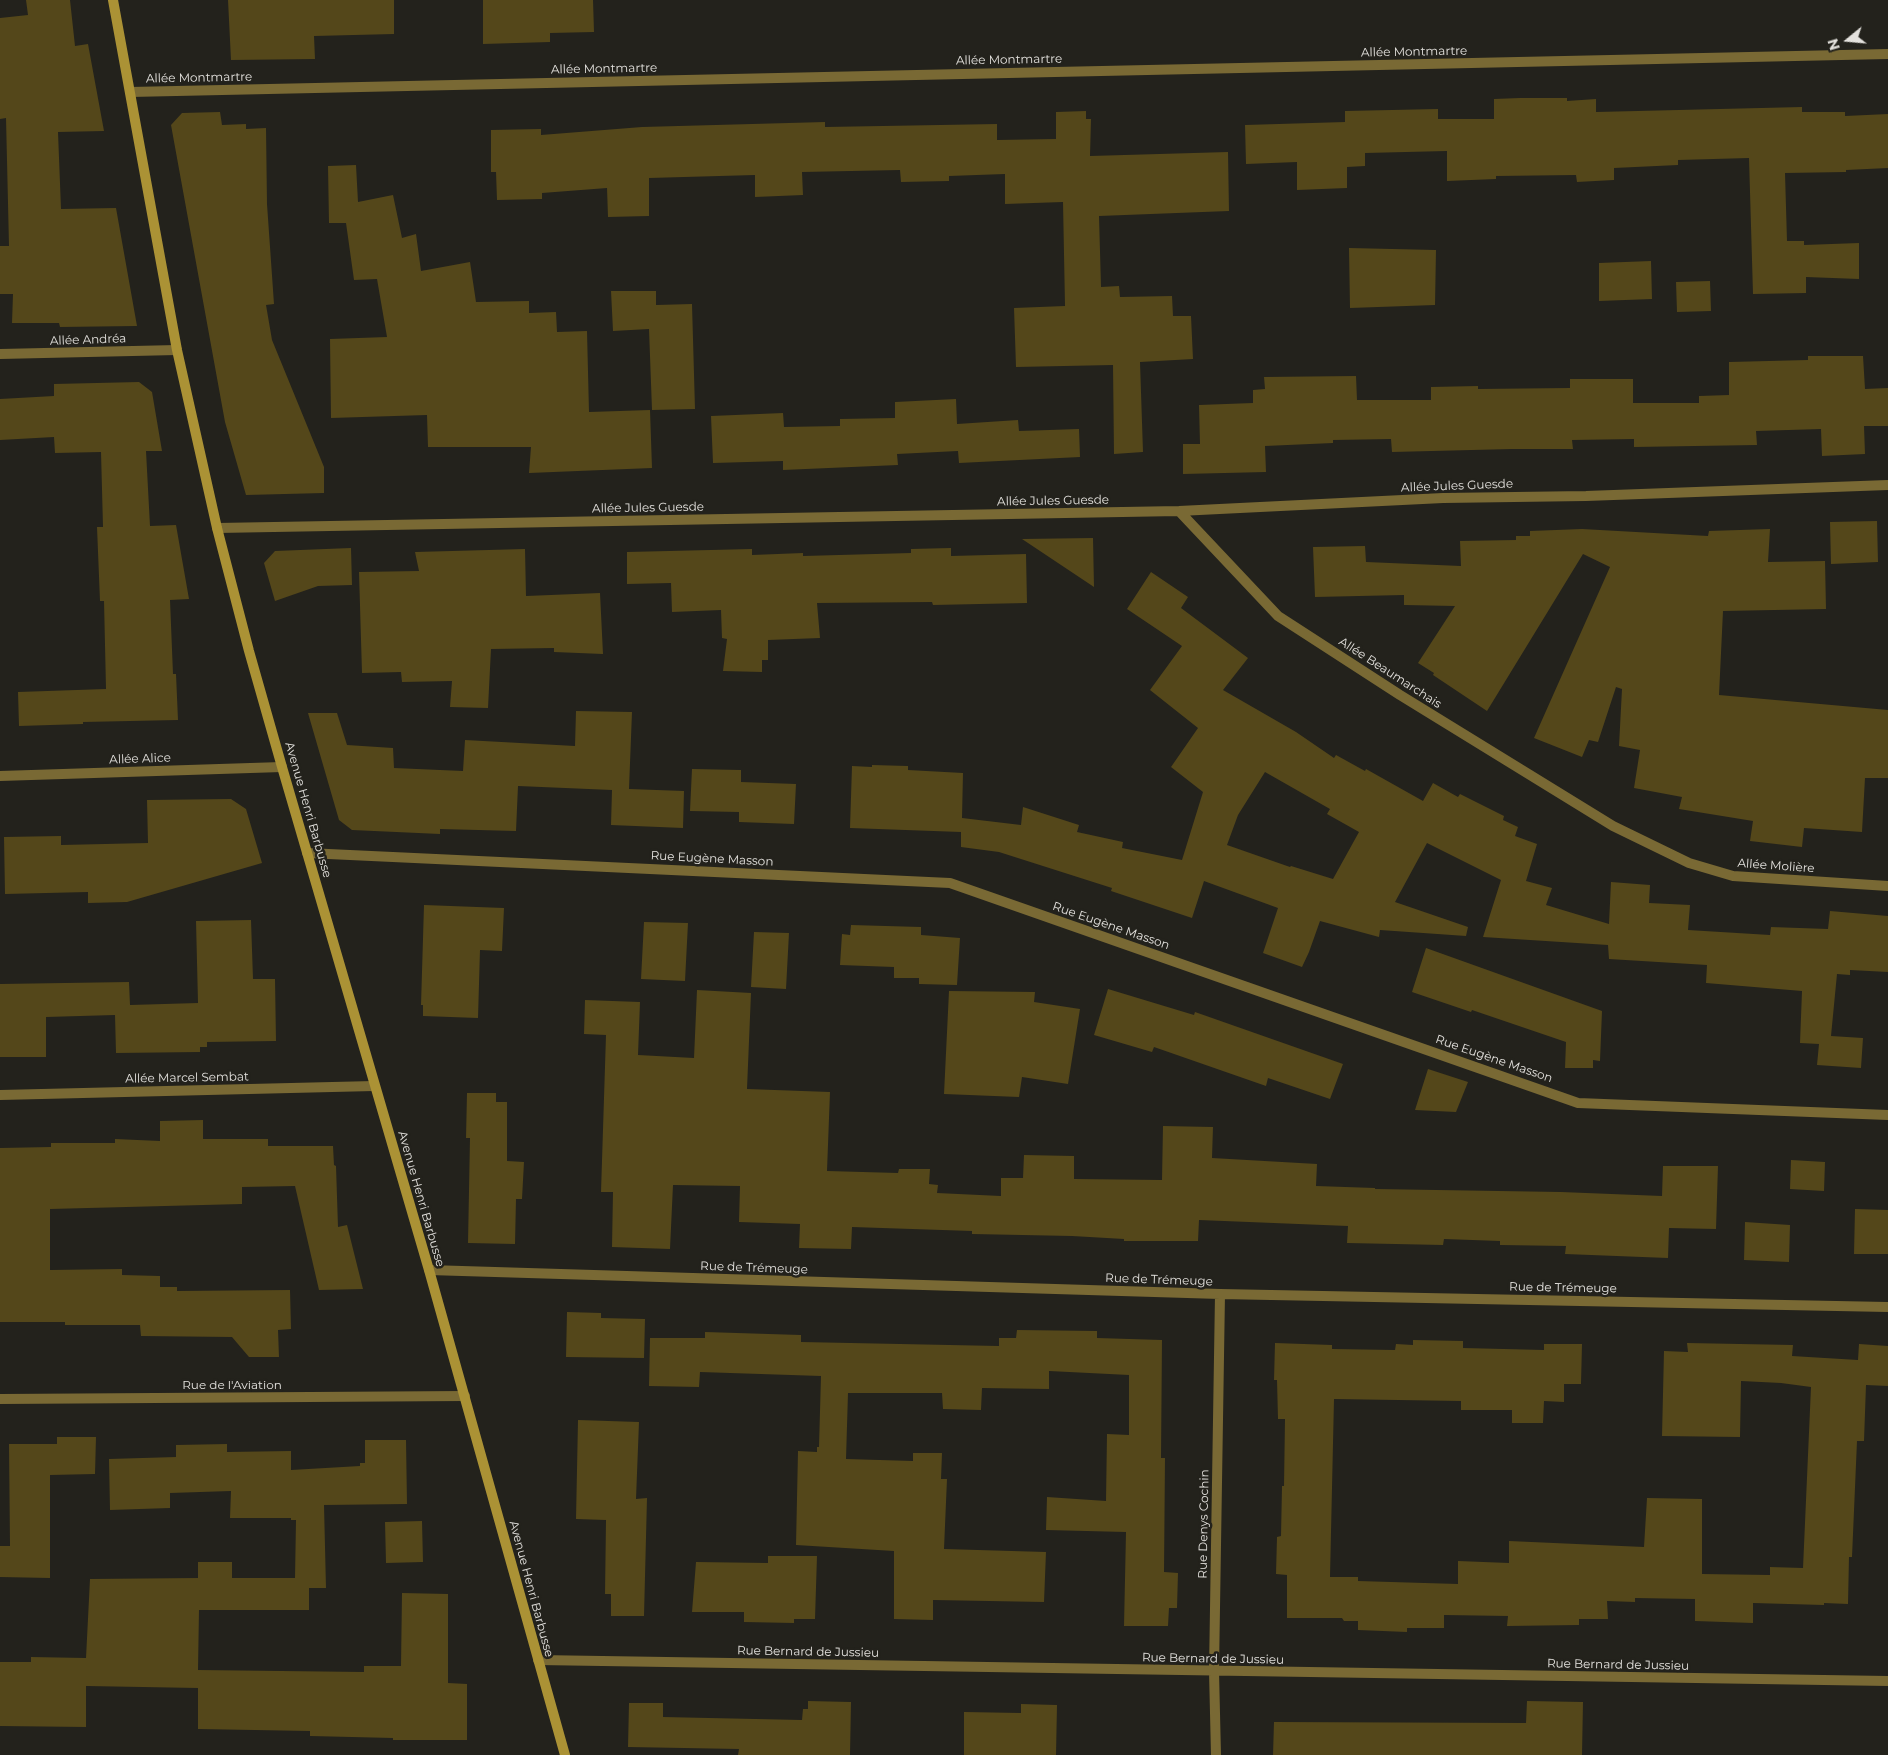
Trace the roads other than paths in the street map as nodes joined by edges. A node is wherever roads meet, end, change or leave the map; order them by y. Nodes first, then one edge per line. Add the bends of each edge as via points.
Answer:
1 (114, 0) edge
2 (1888, 54) edge
3 (130, 92) junction
4 (177, 350) junction
5 (0, 354) edge
6 (1888, 485) edge
7 (1179, 511) junction
8 (218, 528) junction
9 (282, 767) junction
10 (0, 776) edge
11 (1613, 826) joint
12 (308, 852) junction
13 (1888, 886) edge
14 (374, 1086) junction
15 (0, 1095) edge
16 (1888, 1115) edge
17 (429, 1270) junction
18 (1220, 1294) junction
19 (1888, 1307) edge
20 (465, 1396) junction
21 (0, 1400) edge
22 (538, 1660) junction
23 (1214, 1671) junction
24 (1888, 1682) edge
25 (565, 1755) edge
26 (1216, 1755) edge

1 - 3 street, Avenue Henri Barbusse
2 - 3 street, Allée Montmartre
3 - 4 street, Avenue Henri Barbusse
4 - 5 street, Allée Andréa
4 - 8 street, Avenue Henri Barbusse
6 - 7 street, Allée Jules Guesde via 1443,498
7 - 8 street, Allée Jules Guesde
7 - 11 street, Allée Beaumarchais via 1278,616
8 - 9 street, Avenue Henri Barbusse
9 - 10 street, Allée Alice
9 - 12 street, Avenue Henri Barbusse
11 - 13 street, Allée Molière via 1689,863 1733,876
12 - 14 street, Avenue Henri Barbusse
12 - 16 street, Rue Eugène Masson via 950,883 1578,1102
14 - 15 street, Allée Marcel Sembat
14 - 17 street, Avenue Henri Barbusse
17 - 18 street, Rue de Trémeuge
17 - 20 street, Avenue Henri Barbusse
18 - 19 street, Rue de Trémeuge
18 - 23 street, Rue Denys Cochin
20 - 21 street, Rue de l'Aviation
20 - 22 street, Avenue Henri Barbusse
22 - 23 street, Rue Bernard de Jussieu
22 - 25 street, Avenue Henri Barbusse
23 - 24 street, Rue Bernard de Jussieu
23 - 26 street, Rue Denys Cochin

